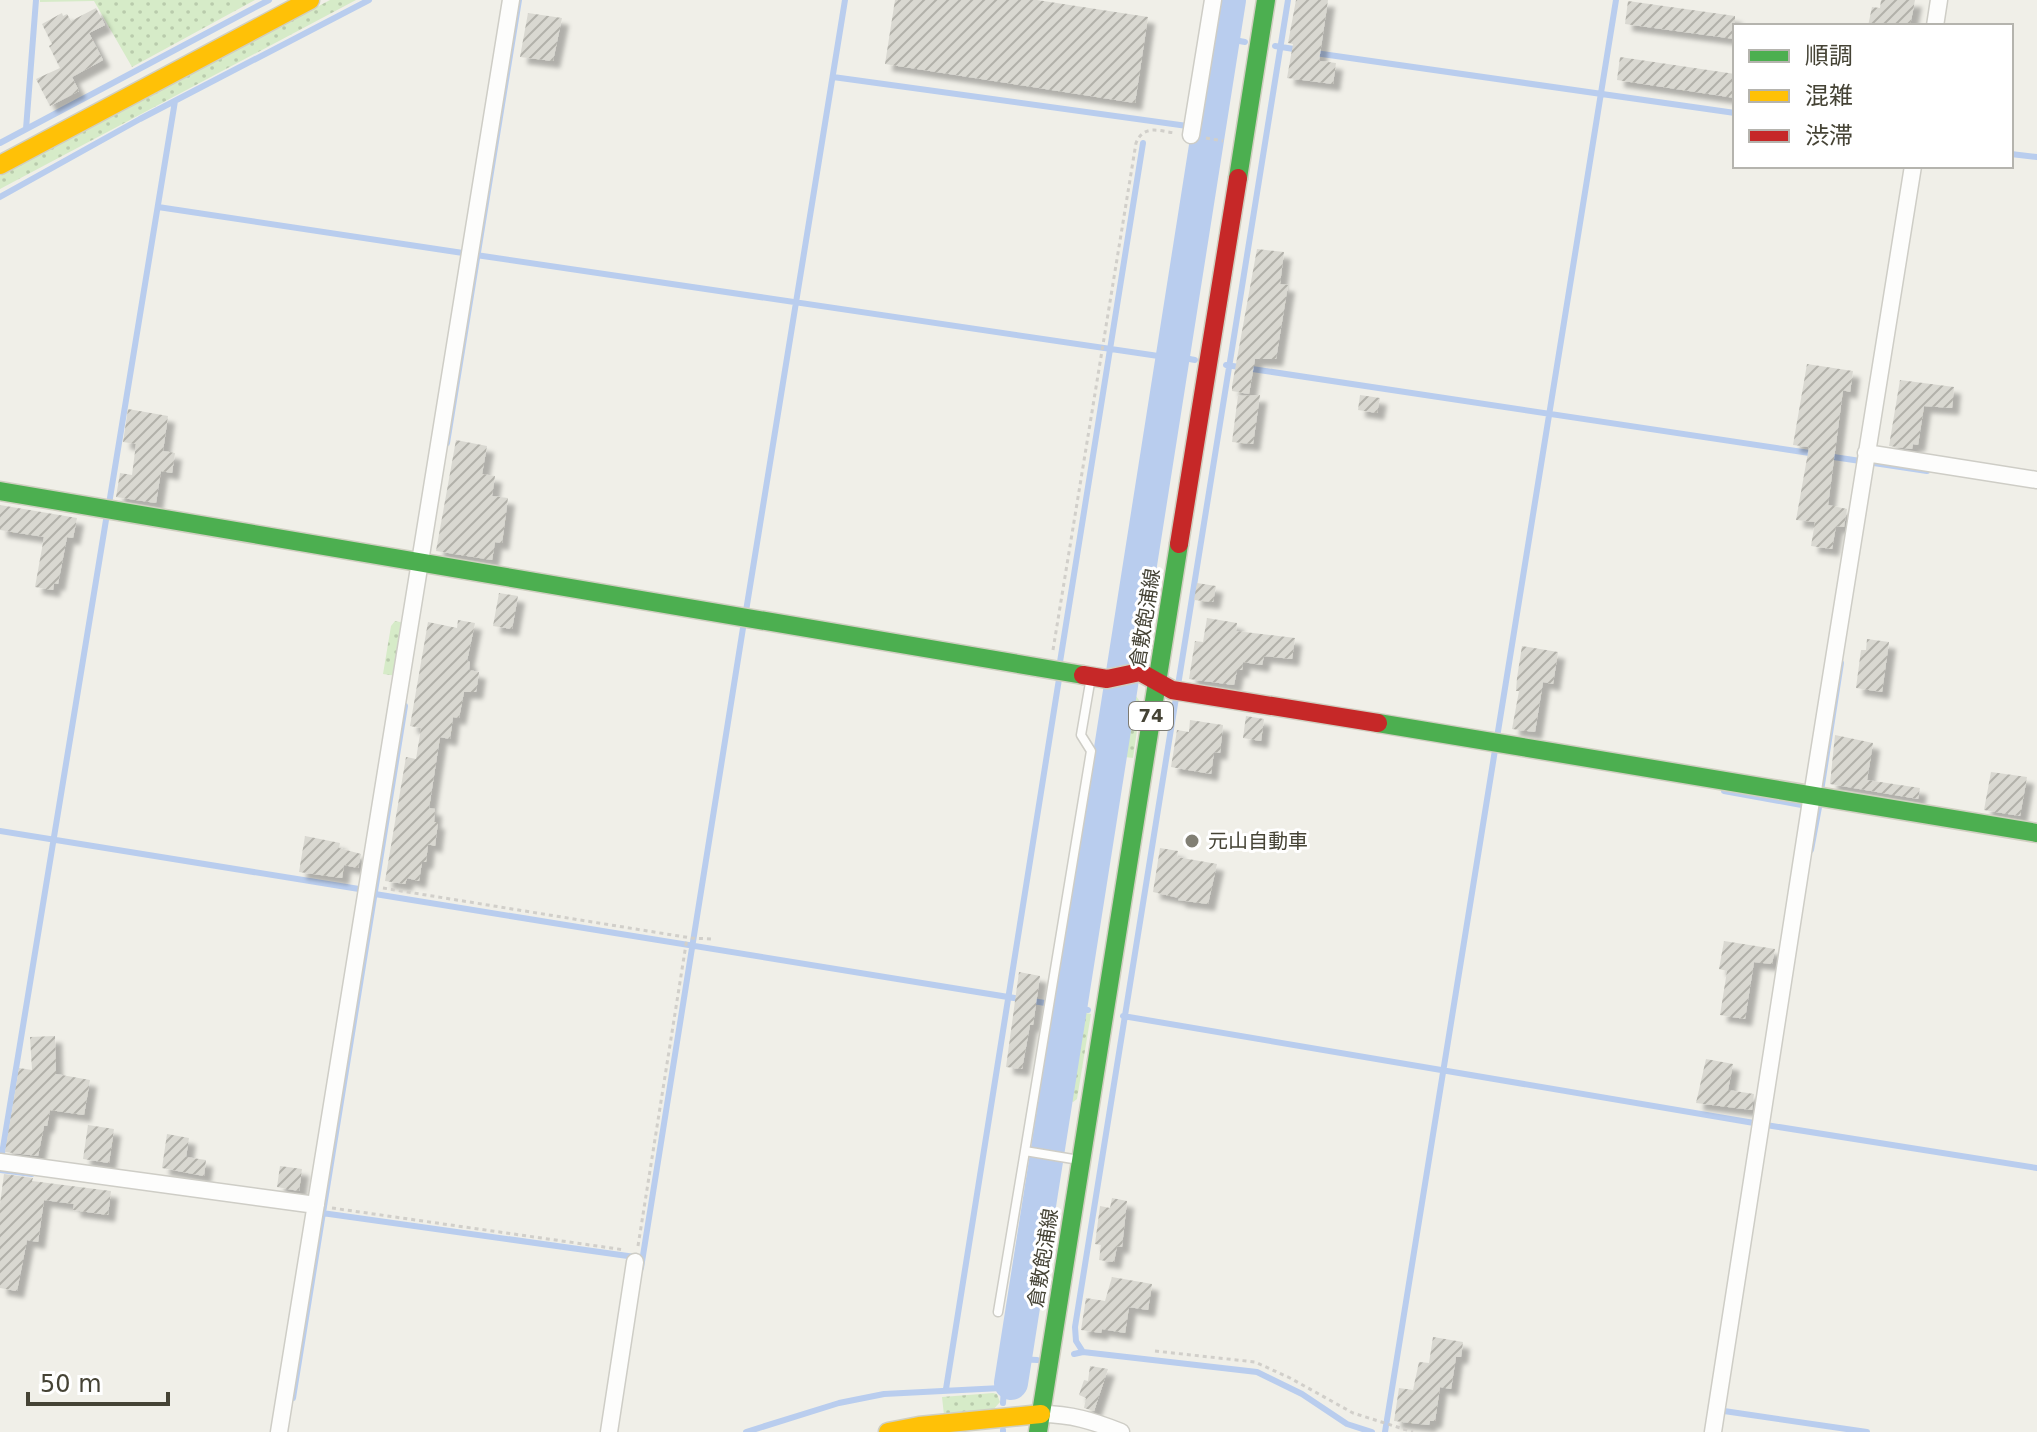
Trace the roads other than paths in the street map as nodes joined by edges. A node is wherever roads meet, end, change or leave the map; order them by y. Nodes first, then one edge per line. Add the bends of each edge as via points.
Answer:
1 (310, 0) edge
2 (511, 0) edge
3 (1213, 0) edge
4 (1266, 0) edge
5 (1939, 0) edge
6 (1935, 24) edge
7 (1192, 129) road end
8 (0, 165) edge
9 (1913, 168) edge
10 (1869, 457) junction
11 (2037, 480) edge
12 (0, 491) edge
13 (419, 564) junction
14 (1091, 676) junction
15 (1171, 688) junction
16 (1815, 800) junction
17 (2037, 833) edge
18 (1025, 1151) junction
19 (1080, 1160) junction
20 (2, 1162) edge
21 (322, 1206) junction
22 (635, 1262) dead end
23 (998, 1312) dead end
24 (1039, 1423) edge
25 (279, 1432) edge
26 (609, 1432) edge
27 (888, 1432) edge
28 (1121, 1432) edge
29 (1713, 1432) edge

1 - 8 street
2 - 13 street
3 - 7 street
4 - 15 street, 倉敷飽浦線 / 74
5 - 6 street
9 - 10 street
10 - 11 street
10 - 16 street
12 - 13 street
13 - 14 street
13 - 21 street
14 - 15 street via 1140,672
14 - 18 lane via 1081,735 1091,751
15 - 16 street
15 - 19 street, 倉敷飽浦線 / 74
16 - 17 street
16 - 29 street
18 - 19 lane
18 - 23 lane
19 - 24 street, 倉敷飽浦線 / 74
20 - 21 street
21 - 25 street
22 - 26 street
24 - 27 street via 919,1426
24 - 28 street via 1066,1414

